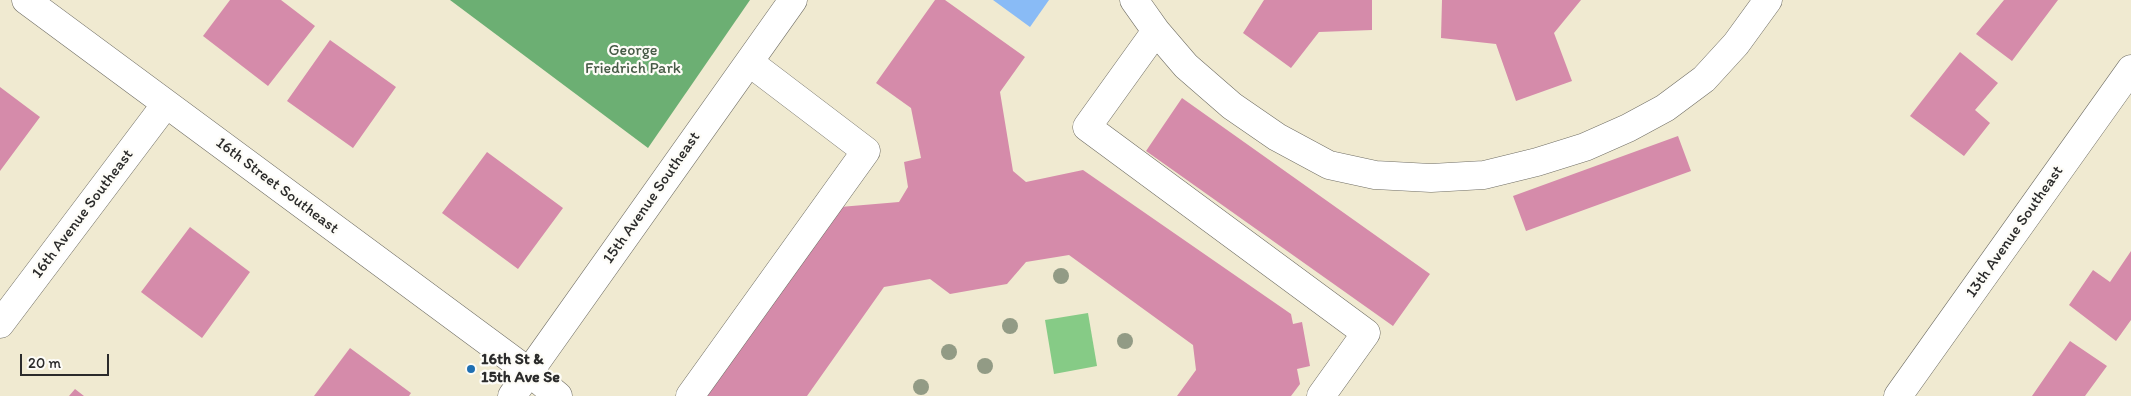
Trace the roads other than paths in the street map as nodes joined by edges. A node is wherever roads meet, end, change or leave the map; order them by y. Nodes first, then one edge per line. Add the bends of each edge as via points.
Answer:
1 (26, 0) edge
2 (793, 0) edge
3 (1134, 0) edge
4 (1768, 0) edge
5 (1156, 31) junction
6 (749, 62) junction
7 (2131, 69) edge
8 (166, 104) junction
9 (0, 324) edge
10 (529, 372) junction
11 (512, 396) edge
12 (558, 396) edge
13 (690, 396) edge
14 (1321, 396) edge
15 (1898, 396) edge

1 - 8 street, 16th Street Southeast
2 - 6 street, 15th Avenue Southeast
3 - 5 street
4 - 5 street via 1736,44 1704,79 1665,108 1628,128 1585,147 1538,162 1484,175 1431,178 1375,174 1330,165 1277,137 1212,89 1186,66
5 - 14 street via 1087,127 1366,333
6 - 10 street, 15th Avenue Southeast
6 - 13 street via 866,151
7 - 15 street, 13th Avenue Southeast
8 - 9 street, 16th Avenue Southeast
8 - 10 street, 16th Street Southeast
10 - 11 street, 15th Avenue Southeast
10 - 12 street, 16th Street Southeast

